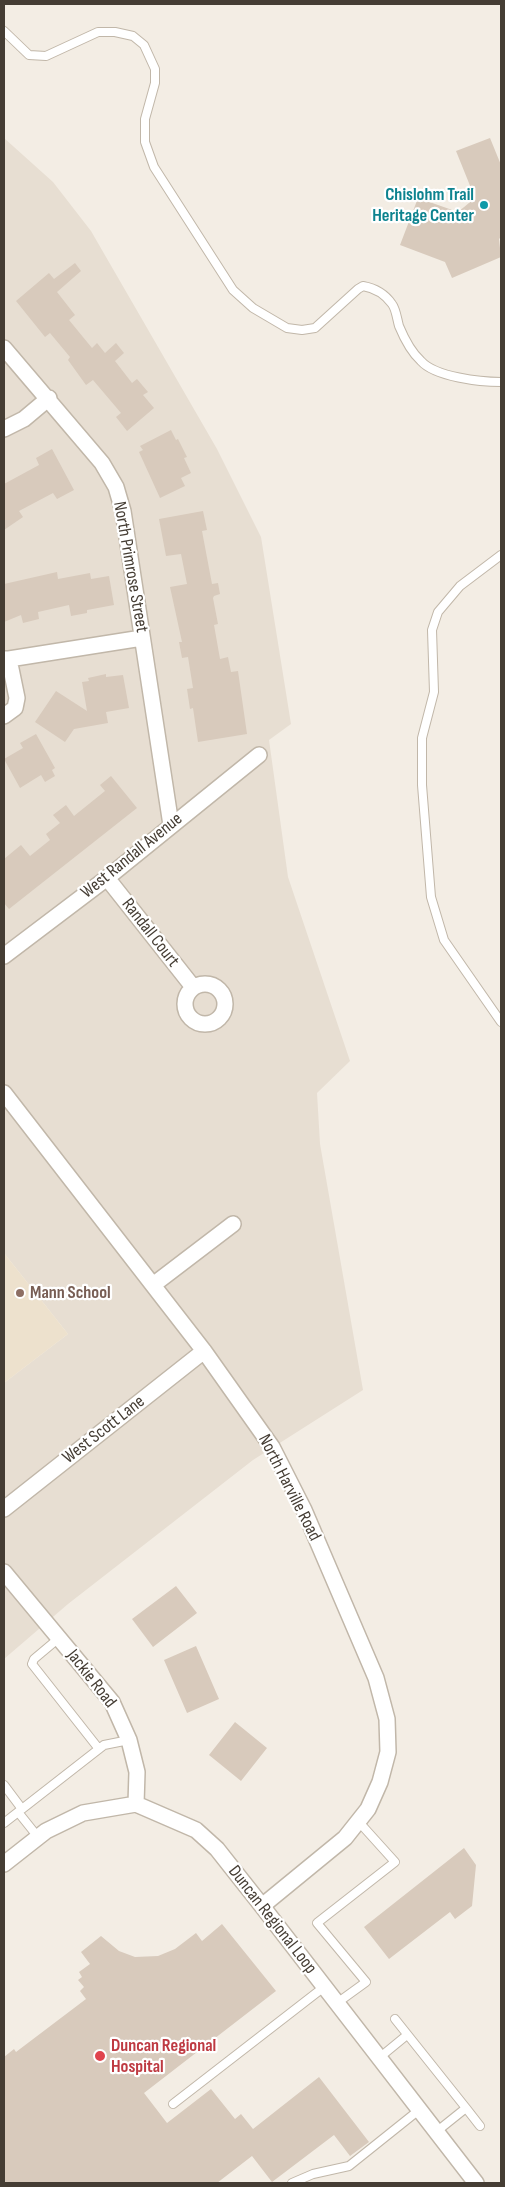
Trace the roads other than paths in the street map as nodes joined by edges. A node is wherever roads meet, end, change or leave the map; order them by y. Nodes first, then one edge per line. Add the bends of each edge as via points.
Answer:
1 (4, 31) edge
2 (4, 348) edge
3 (501, 382) edge
4 (49, 398) junction
5 (4, 429) edge
6 (501, 554) edge
7 (142, 638) junction
8 (6, 659) edge
9 (4, 716) edge
10 (259, 755) dead end
11 (171, 824) junction
12 (107, 878) junction
13 (4, 956) edge
14 (193, 987) dead end
15 (501, 1022) edge
16 (4, 1093) edge
17 (233, 1224) dead end
18 (153, 1285) junction
19 (204, 1351) junction
20 (4, 1509) edge
21 (4, 1572) edge
22 (59, 1638) junction
23 (129, 1740) junction
24 (99, 1749) junction
25 (4, 1785) edge
26 (136, 1804) junction
27 (20, 1810) junction
28 (358, 1821) junction
29 (4, 1823) edge
30 (38, 1837) junction
31 (4, 1864) edge
32 (262, 1906) junction
33 (324, 1987) junction
34 (337, 2003) junction
35 (395, 2019) dead end
36 (407, 2035) junction
37 (379, 2058) junction
38 (173, 2104) dead end
39 (466, 2108) junction
40 (419, 2110) junction
41 (480, 2126) dead end
42 (436, 2132) junction
43 (292, 2183) edge
44 (476, 2183) edge

1 - 3 lane via 29,55 46,56 98,32 133,36 144,45 155,69 155,83 145,119 145,142 154,167 233,290 253,308 287,328 315,328 358,289 363,286 375,288 392,304 409,346 428,368
2 - 4 street, North Primrose Street
4 - 5 street via 24,419
4 - 7 street, North Primrose Street via 102,463 116,487 123,511
6 - 15 lane via 460,586 438,612 432,630 434,692 422,738 422,785 431,897 444,940
7 - 8 street
7 - 11 street, North Primrose Street
8 - 9 street via 17,698 15,708
10 - 11 street, West Randall Avenue
11 - 12 street, West Randall Avenue
12 - 13 street, West Randall Avenue
12 - 14 street, Randall Court
16 - 18 street, North Harville Road
17 - 18 street
18 - 19 street, North Harville Road
19 - 20 street, West Scott Lane
19 - 28 street, North Harville Road via 272,1447 304,1510 376,1678 387,1718 388,1752 380,1782 368,1809
21 - 22 street, Jackie Road
22 - 23 street, Jackie Road via 112,1702
22 - 24 lane via 32,1664
23 - 24 lane via 113,1742
23 - 26 street, Jackie Road via 137,1772
24 - 27 lane
25 - 27 lane
26 - 30 street via 83,1813
26 - 32 street, Duncan Regional Loop via 196,1830 217,1849
27 - 29 lane
27 - 30 lane
28 - 32 street, North Harville Road via 345,1838
28 - 34 lane via 395,1862 317,1923 366,1982
30 - 31 street
32 - 33 street, Duncan Regional Loop
33 - 34 street, Duncan Regional Loop
33 - 38 lane
34 - 37 street, Duncan Regional Loop
35 - 36 lane
36 - 37 lane
36 - 39 lane
37 - 40 street, Duncan Regional Loop
39 - 41 lane
39 - 42 lane
40 - 42 street, Duncan Regional Loop
40 - 43 lane via 349,2166 313,2174
42 - 44 street, Duncan Regional Loop

